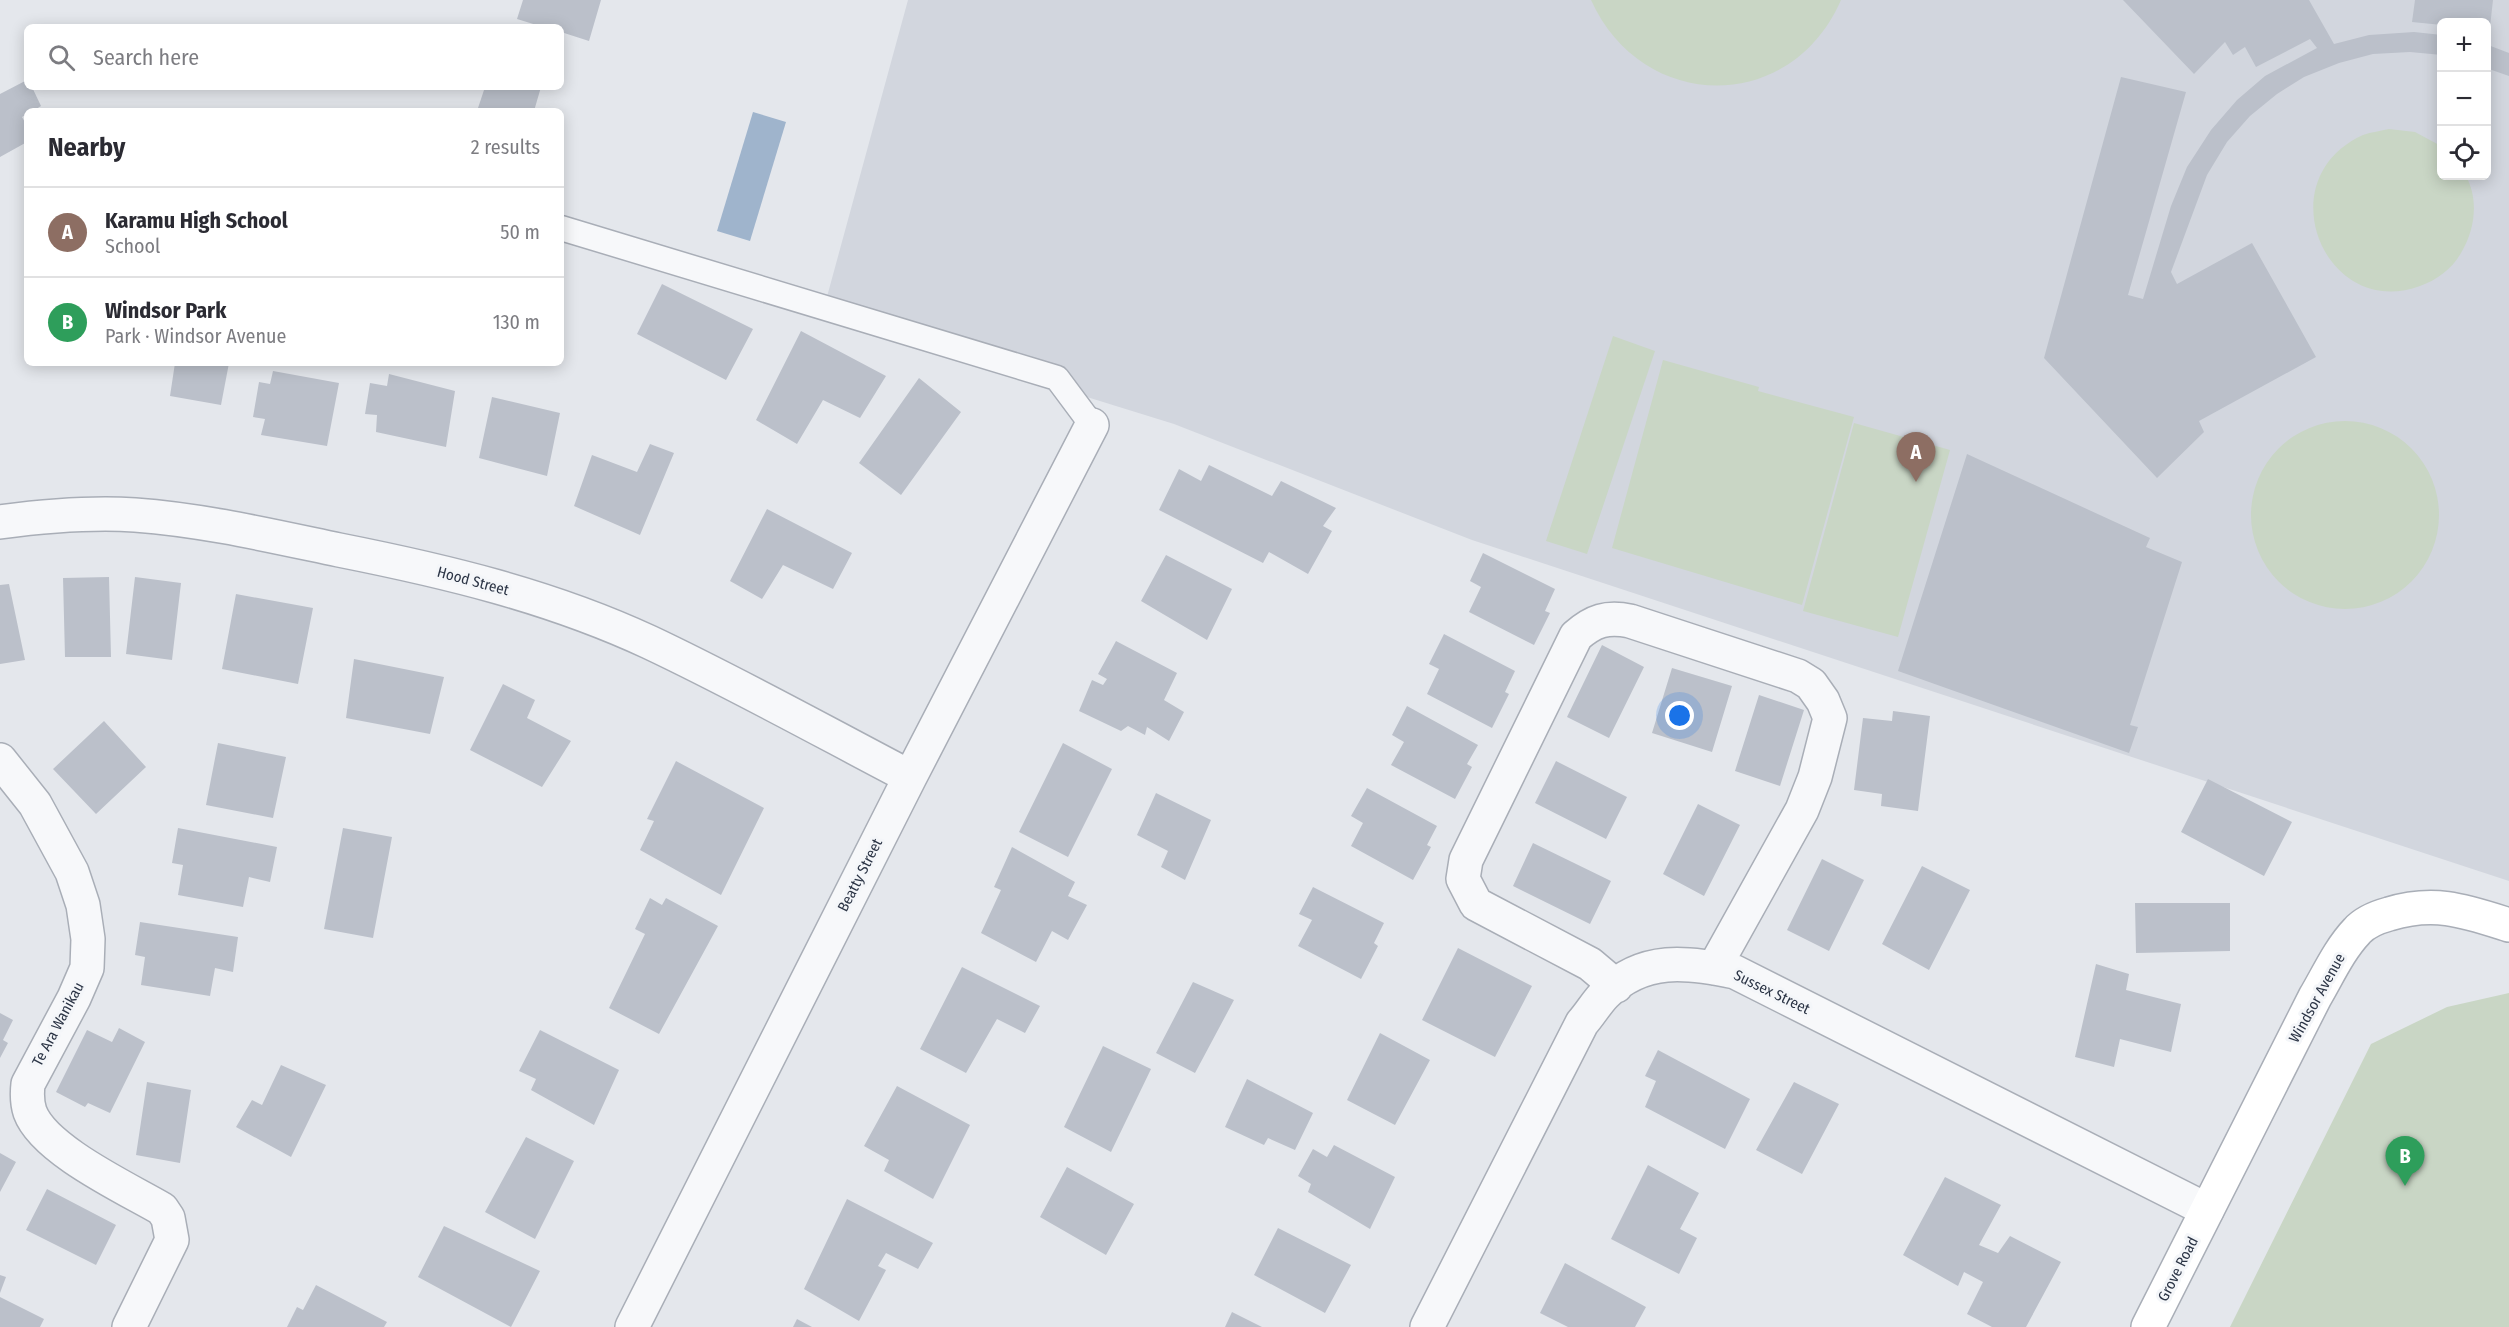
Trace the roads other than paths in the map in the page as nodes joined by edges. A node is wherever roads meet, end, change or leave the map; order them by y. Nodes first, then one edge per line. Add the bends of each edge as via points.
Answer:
1 (564, 229) edge
2 (1092, 425) joint
3 (0, 522) edge
4 (0, 760) edge
5 (910, 777) junction
6 (2509, 925) edge
7 (1714, 968) junction
8 (1616, 986) junction
9 (2207, 1210) junction
10 (129, 1327) edge
11 (632, 1327) edge
12 (1427, 1327) edge
13 (2148, 1327) edge

1 - 2 lane via 1057,378
2 - 5 street, Beatty Street
3 - 5 street, Hood Street via 56,515 135,515 231,528 473,580 551,603 648,642
4 - 10 street, Te Ara Wanikau via 35,804 68,864 83,905 88,939 87,968 28,1084 30,1112 38,1127 59,1148 162,1209 168,1218 172,1240
5 - 11 street, Beatty Street
6 - 9 main road, Windsor Avenue via 2460,909 2431,906 2380,917 2358,930 2315,997
7 - 8 street, Sussex Street via 1669,964 1640,970
7 - 8 street via 1810,792 1830,718 1811,684 1798,676 1613,617 1587,626 1576,636 1466,860 1463,879 1476,904 1590,964
7 - 9 street, Sussex Street via 1735,972
8 - 12 street, Sussex Street via 1582,1023
9 - 13 main road, Grove Road

